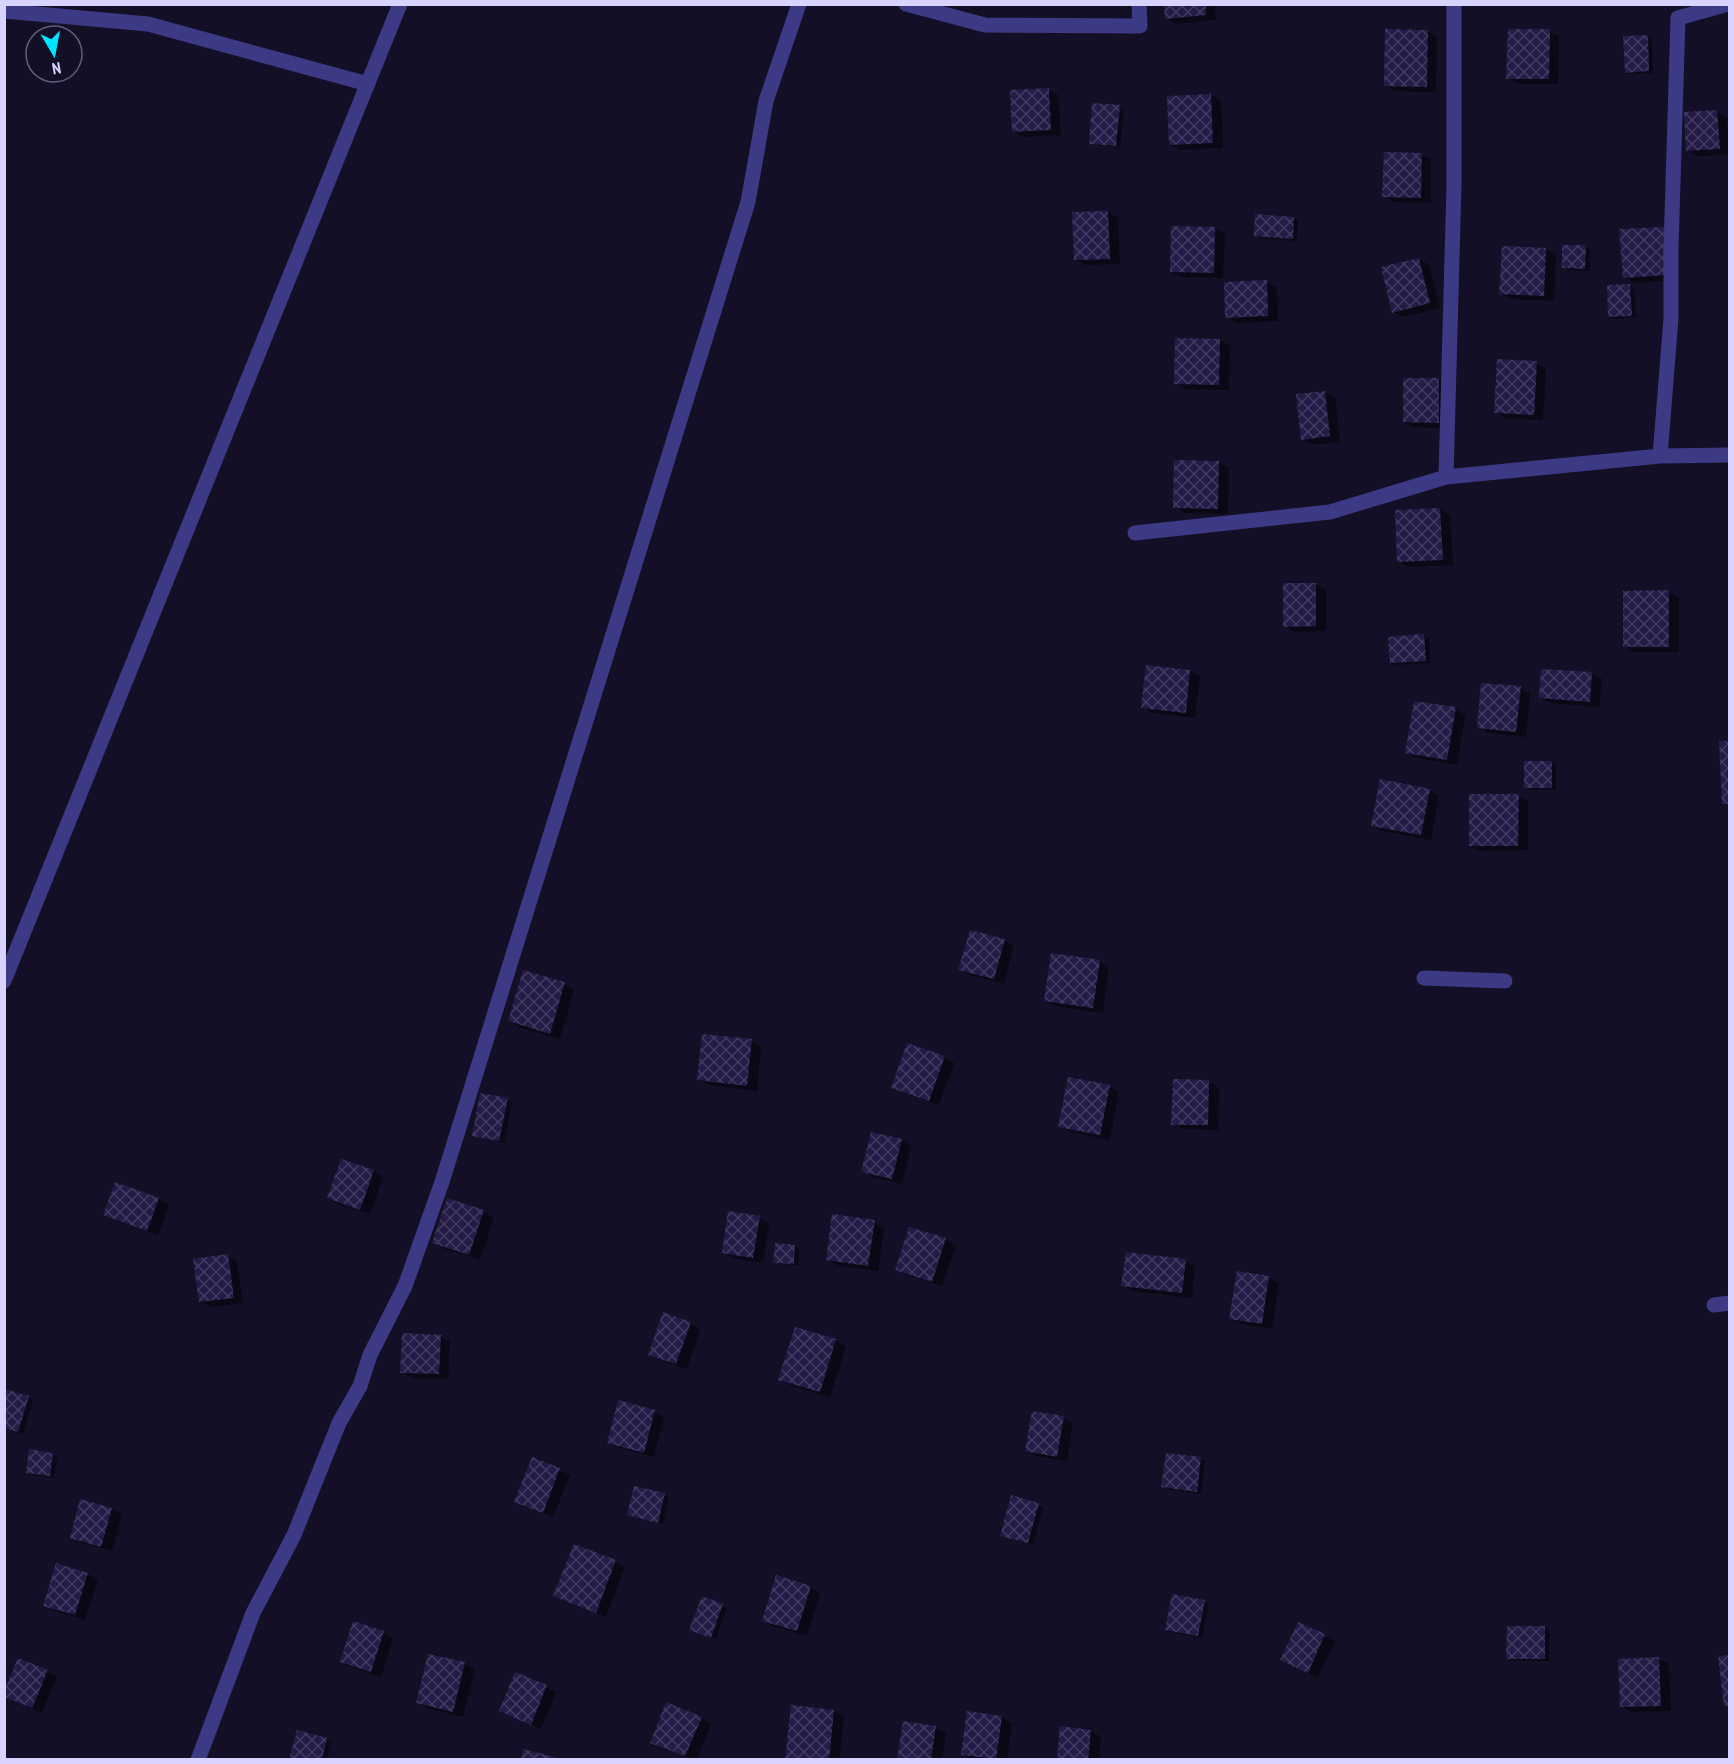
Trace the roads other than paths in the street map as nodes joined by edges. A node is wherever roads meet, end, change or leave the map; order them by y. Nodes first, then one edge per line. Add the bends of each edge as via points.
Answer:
1 (400, 4) edge
2 (799, 4) edge
3 (906, 4) edge
4 (1139, 4) edge
5 (1454, 4) edge
6 (1728, 4) edge
7 (4, 11) edge
8 (368, 84) junction
9 (1730, 455) edge
10 (1660, 456) junction
11 (1446, 477) junction
12 (1134, 533) dead end
13 (1424, 978) dead end
14 (4, 981) edge
15 (1505, 981) dead end
16 (198, 1760) edge

1 - 8 street
2 - 16 street via 766,101 748,201 442,1182 405,1286 339,1423 294,1535 253,1613
3 - 4 street via 985,25 1140,26
5 - 11 street via 1454,185
6 - 10 street via 1678,18 1671,318
7 - 8 street via 148,24
8 - 14 street
9 - 10 street
10 - 11 street
11 - 12 street via 1330,512
13 - 15 street

